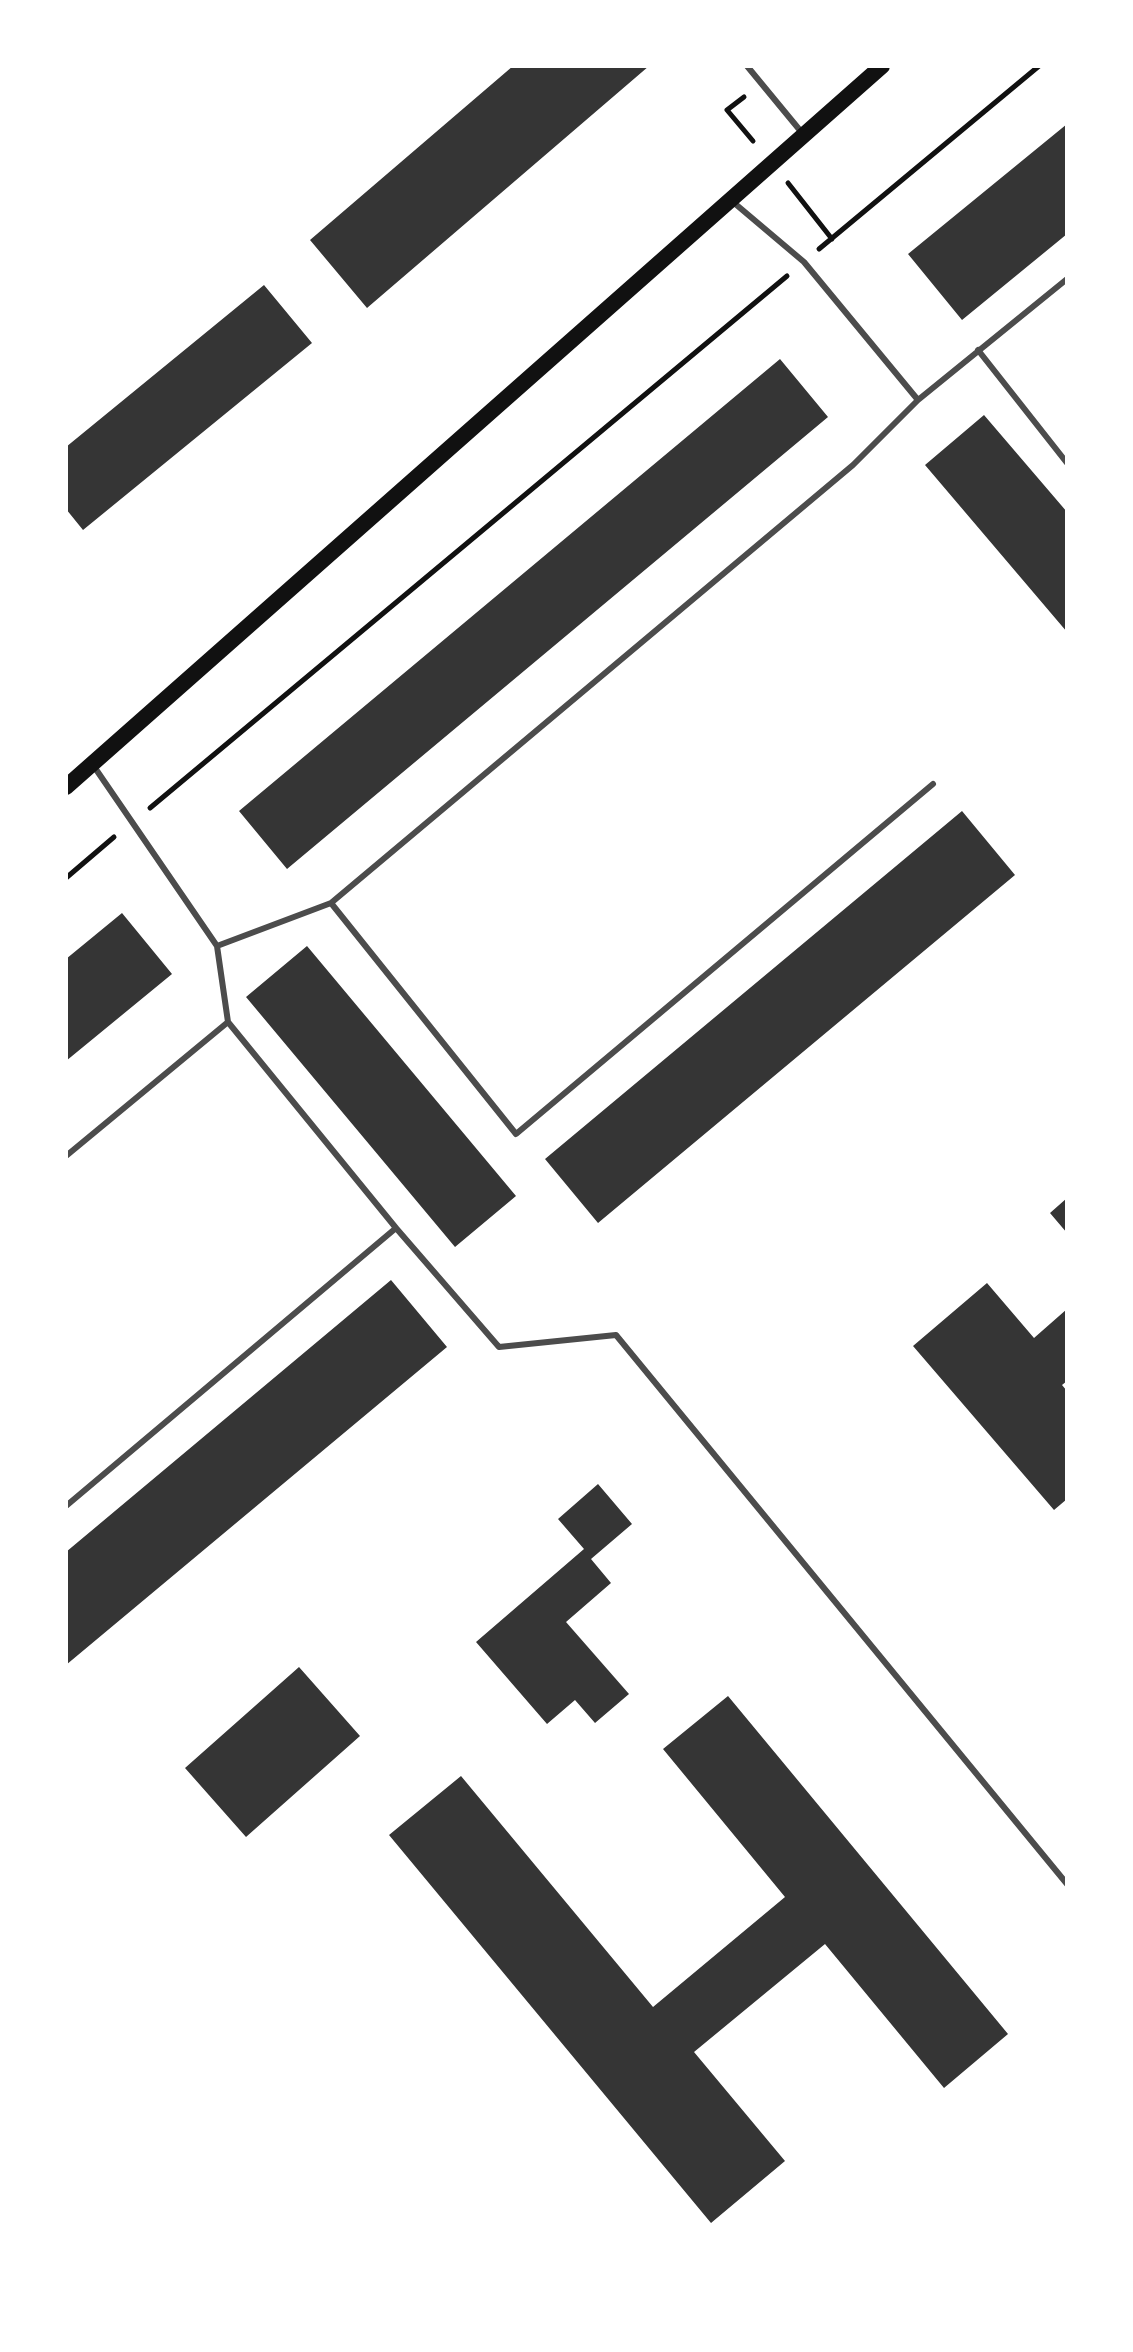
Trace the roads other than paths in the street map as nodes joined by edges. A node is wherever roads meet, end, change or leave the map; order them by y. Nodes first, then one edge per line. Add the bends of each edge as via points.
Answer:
1 (747, 66) edge
2 (882, 66) edge
3 (803, 134) junction
4 (730, 200) junction
5 (1067, 279) edge
6 (978, 350) junction
7 (918, 400) junction
8 (1067, 463) edge
9 (93, 765) junction
10 (933, 784) dead end
11 (66, 787) edge
12 (331, 903) junction
13 (217, 946) junction
14 (228, 1022) junction
15 (66, 1156) edge
16 (396, 1228) junction
17 (66, 1506) edge
18 (1067, 1884) edge

1 - 3 lane
2 - 3 main road
3 - 4 main road
4 - 7 lane via 804,262
4 - 9 main road
5 - 6 lane
6 - 7 lane
6 - 8 lane
7 - 12 lane via 853,465
9 - 11 main road
9 - 13 lane
10 - 12 lane via 516,1134
12 - 13 lane
13 - 14 lane
14 - 15 lane
14 - 16 lane
16 - 17 lane
16 - 18 lane via 499,1347 616,1335

